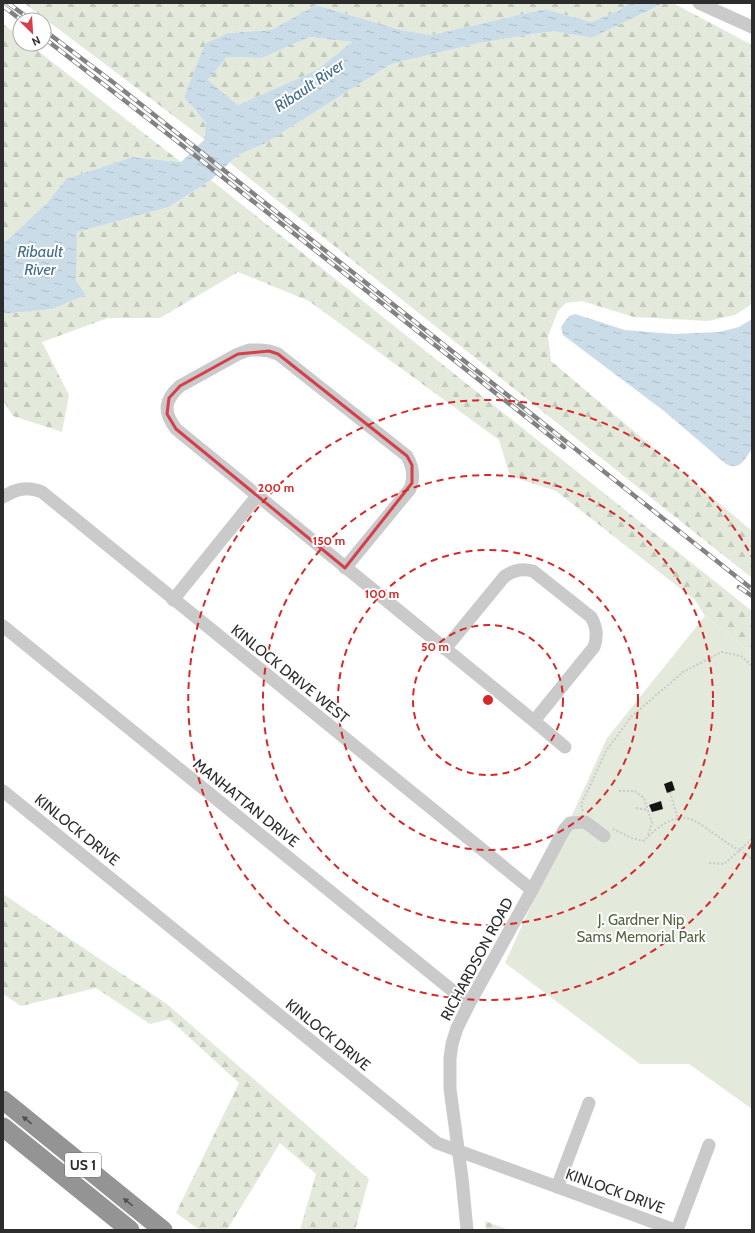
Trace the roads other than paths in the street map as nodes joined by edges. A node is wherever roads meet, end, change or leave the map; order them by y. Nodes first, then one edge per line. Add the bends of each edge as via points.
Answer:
1 (699, 3) edge
2 (752, 27) edge
3 (257, 496) junction
4 (3, 498) edge
5 (345, 568) junction
6 (173, 600) junction
7 (3, 626) edge
8 (445, 649) junction
9 (534, 721) junction
10 (565, 747) dead end
11 (3, 791) edge
12 (608, 832) road end
13 (532, 890) junction
14 (469, 1004) junction
15 (3, 1100) edge
16 (589, 1103) dead end
17 (3, 1127) edge
18 (709, 1145) dead end
19 (458, 1152) junction
20 (557, 1187) junction
21 (159, 1229) edge
22 (130, 1230) edge
23 (467, 1230) edge
24 (676, 1230) edge

1 - 2 street
3 - 5 street
3 - 5 street via 176,429 167,414 167,405 173,392 180,386 249,350 278,354 407,456 412,464 410,489
3 - 6 street
4 - 6 street, KINLOCK DRIVE WEST via 25,488 42,492
5 - 8 street
6 - 13 street, KINLOCK DRIVE WEST
7 - 14 street, MANHATTAN DRIVE
8 - 9 street
8 - 9 street via 504,577 518,570 533,571 591,617 597,632 594,647
9 - 10 street
11 - 19 street, KINLOCK DRIVE via 437,1143
12 - 13 street, RICHARDSON ROAD via 585,822 570,823
13 - 14 street, RICHARDSON ROAD
14 - 19 street, RICHARDSON ROAD via 457,1028 450,1058 450,1088
21 -> 15 highway, US 1
16 - 20 street
17 - 22 highway, US 1
18 - 24 street
19 - 20 street, KINLOCK DRIVE
19 - 23 street, RICHARDSON ROAD
20 - 24 street, KINLOCK DRIVE

